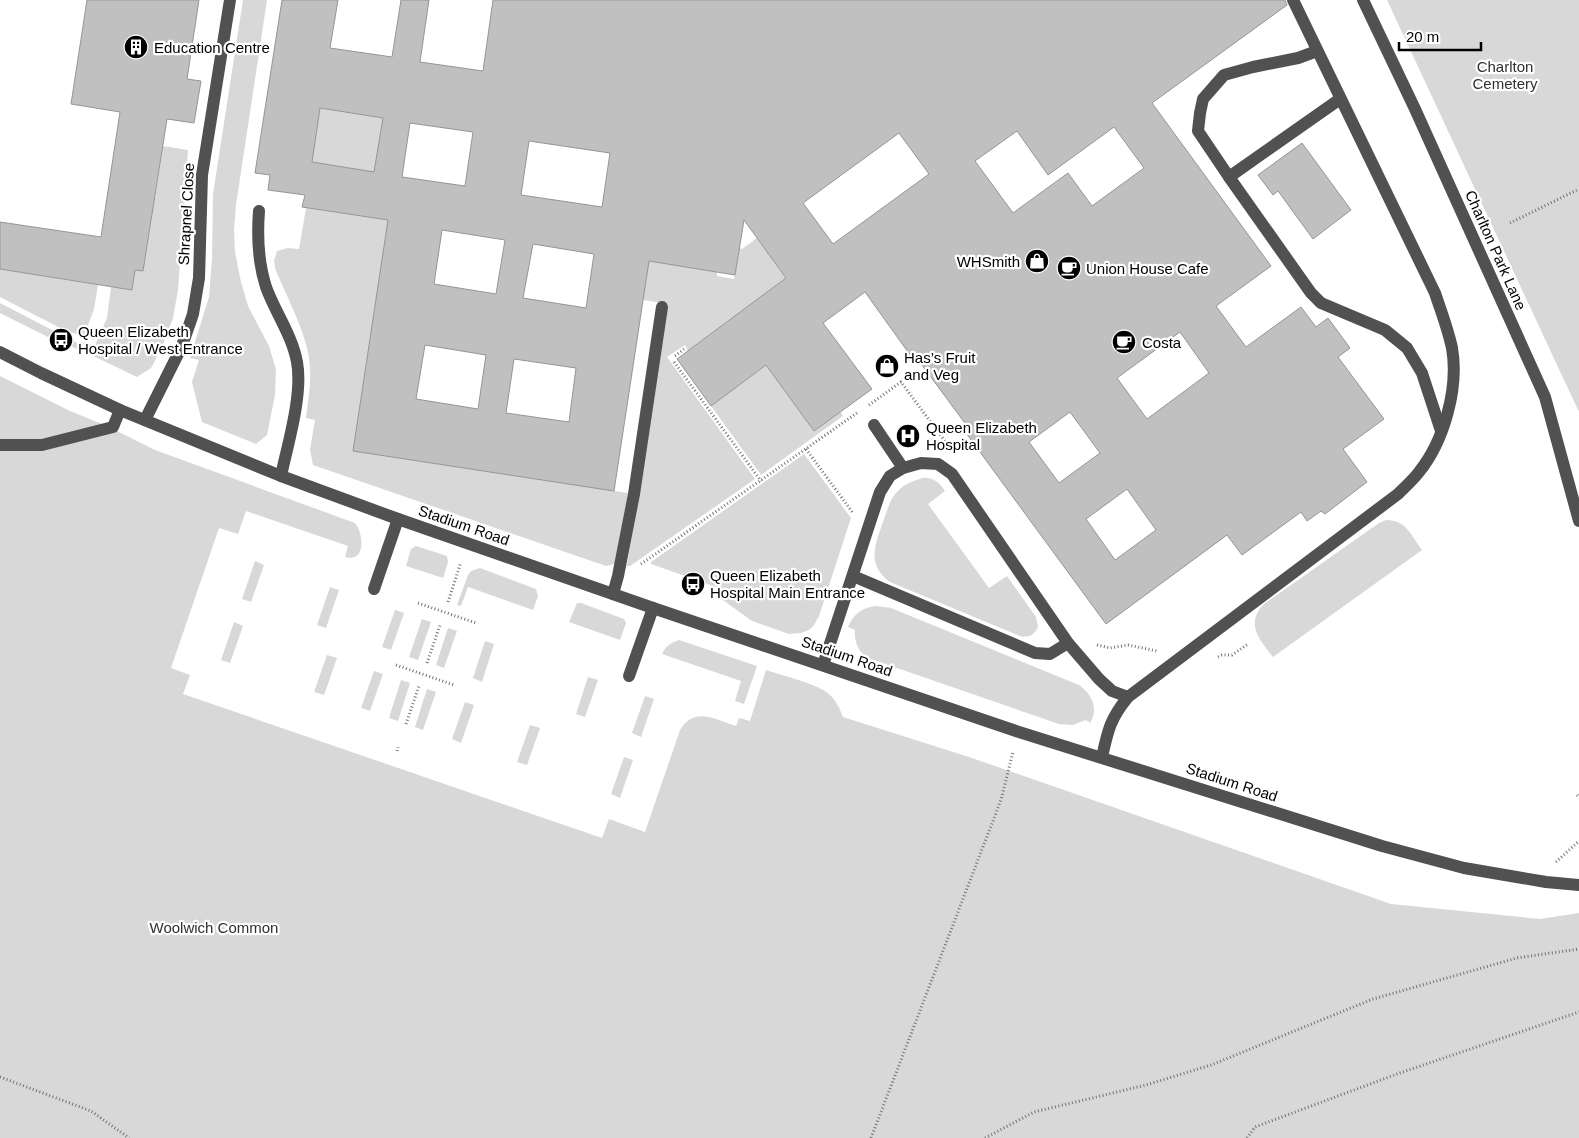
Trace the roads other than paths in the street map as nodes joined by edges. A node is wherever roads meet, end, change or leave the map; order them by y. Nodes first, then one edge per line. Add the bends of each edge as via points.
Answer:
1 (230, 0) edge
2 (1292, 0) edge
3 (1363, 0) edge
4 (1317, 51) junction
5 (1340, 99) junction
6 (1229, 177) junction
7 (259, 211) dead end
8 (662, 307) dead end
9 (0, 352) edge
10 (120, 410) junction
11 (145, 420) junction
12 (874, 425) dead end
13 (1442, 432) junction
14 (0, 445) edge
15 (903, 468) junction
16 (281, 476) junction
17 (398, 519) junction
18 (1579, 521) edge
19 (853, 576) junction
20 (374, 589) dead end
21 (613, 594) junction
22 (652, 608) junction
23 (1068, 643) junction
24 (823, 665) junction
25 (629, 676) dead end
26 (1128, 697) junction
27 (1102, 757) junction
28 (1579, 885) edge

1 - 11 street, Shrapnel Close via 202,176 199,278 192,314 182,346
2 - 4 street
3 - 18 street, Charlton Park Lane via 1546,397
4 - 5 street
4 - 6 street via 1224,74 1204,99 1198,131
5 - 6 street
5 - 13 street via 1435,293 1445,322 1452,350 1453,378
6 - 13 street via 1321,303 1385,330 1407,348 1422,373
7 - 16 street via 257,239 260,266 297,364 298,381
8 - 21 street via 634,494
9 - 10 street, Stadium Road
10 - 11 street, Stadium Road
10 - 14 street via 113,427 42,445
11 - 16 street, Stadium Road
12 - 15 street
13 - 26 street via 1419,473 1398,494
15 - 19 street via 890,476 880,492
15 - 23 street via 921,463 938,464 952,474
16 - 17 street, Stadium Road
17 - 20 street
17 - 21 street, Stadium Road
19 - 23 street via 1035,653 1050,654
19 - 24 street
21 - 22 street, Stadium Road
22 - 24 street, Stadium Road
22 - 25 street
23 - 26 street via 1098,679
24 - 27 street, Stadium Road
26 - 27 street via 1109,725
27 - 28 street, Stadium Road via 1391,849 1464,868

